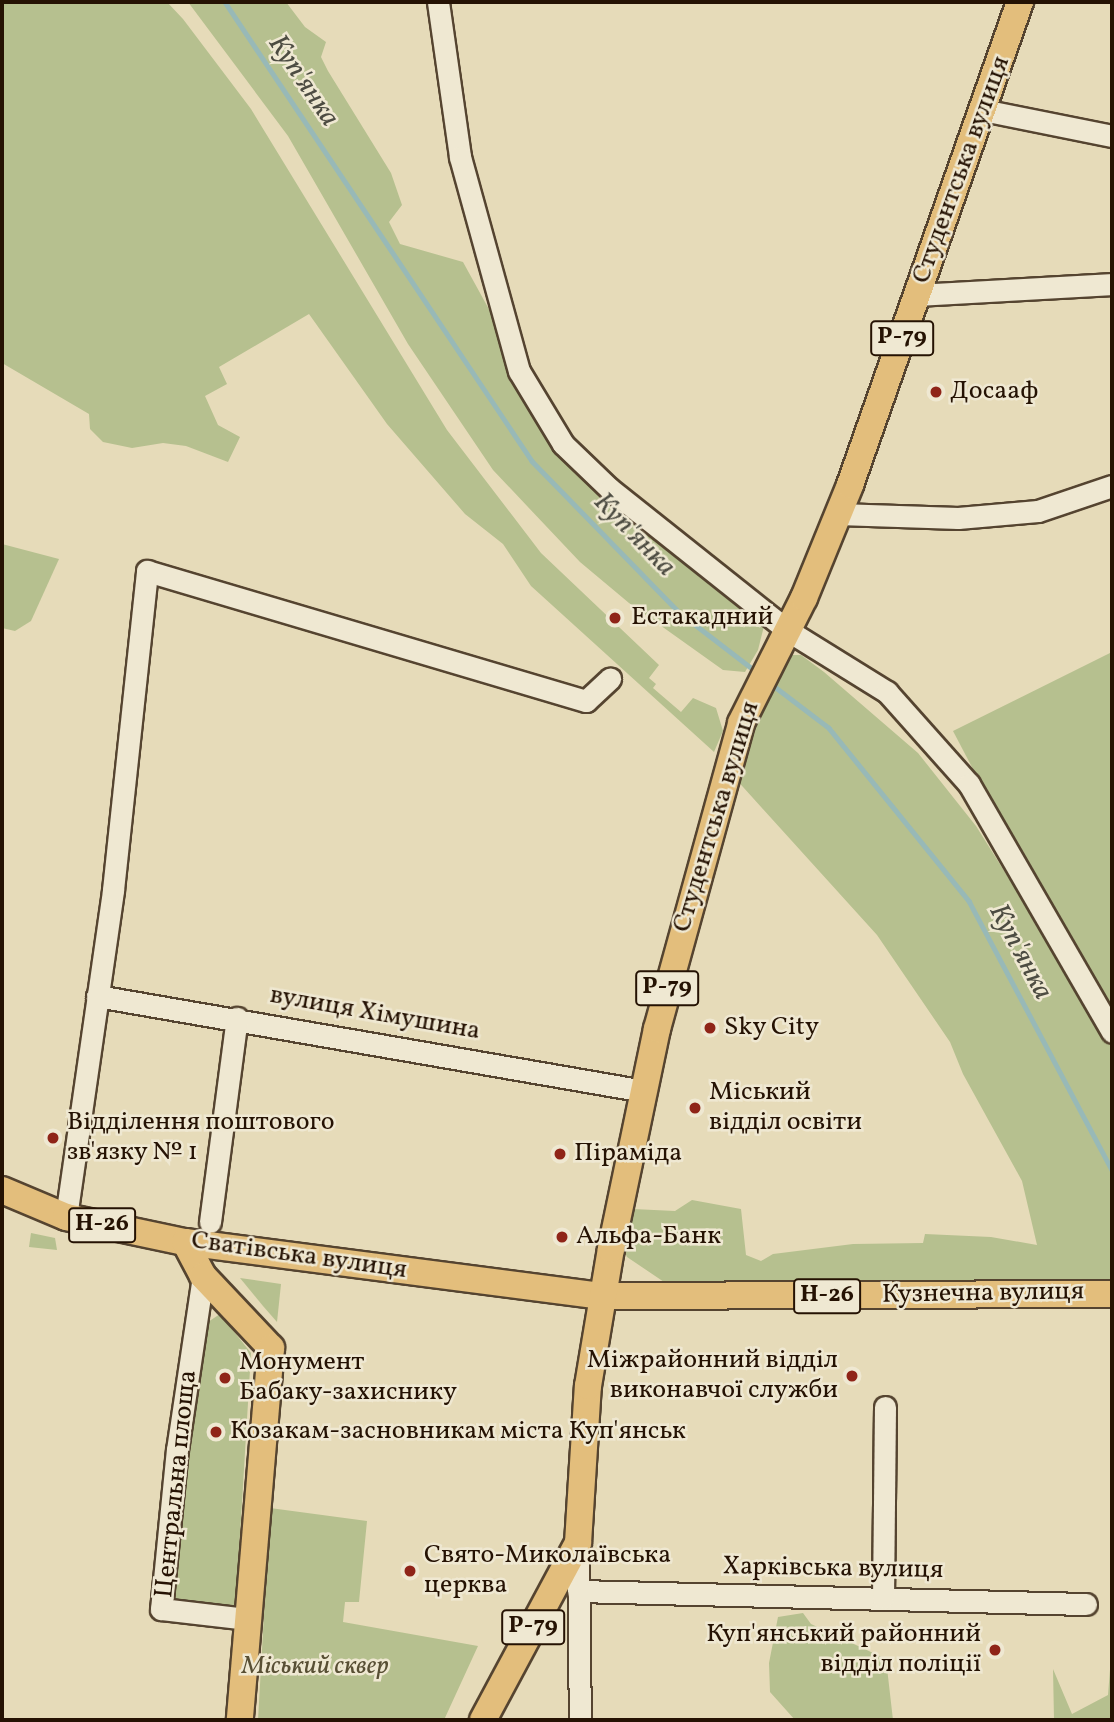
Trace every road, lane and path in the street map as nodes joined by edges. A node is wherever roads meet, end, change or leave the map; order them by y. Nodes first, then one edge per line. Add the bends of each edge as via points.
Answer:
1 (439, 2) edge
2 (1020, 2) edge
3 (983, 110) junction
4 (1112, 136) edge
5 (1111, 290) edge
6 (918, 295) junction
7 (1112, 486) edge
8 (838, 514) junction
9 (787, 630) junction
10 (610, 679) dead end
11 (97, 996) junction
12 (237, 1018) junction
13 (1112, 1032) edge
14 (644, 1091) junction
15 (2, 1190) edge
16 (66, 1217) junction
17 (210, 1222) dead end
18 (185, 1242) junction
19 (203, 1276) junction
20 (1112, 1294) edge
21 (603, 1296) junction
22 (885, 1407) dead end
23 (578, 1544) junction
24 (578, 1591) junction
25 (883, 1598) junction
26 (1086, 1604) dead end
27 (248, 1619) junction
28 (240, 1720) edge
29 (482, 1720) edge
30 (580, 1720) edge

1 - 9 street via 460,157 519,371 563,444 610,489
2 - 3 main road, Студентська вулиця / Р-79
3 - 4 street
3 - 6 main road, Студентська вулиця / Р-79
5 - 6 street
6 - 8 main road, Студентська вулиця / Р-79
7 - 8 street via 1038,511 958,519
8 - 9 main road, Студентська вулиця / Р-79
9 - 13 street via 887,692 969,784
9 - 14 main road, Студентська вулиця / Р-79 via 762,677 710,821
10 - 11 street via 586,701 147,571 113,890
11 - 12 street, вулиця Хімушина
11 - 16 street
12 - 14 street, вулиця Хімушина
12 - 17 street
14 - 21 main road, Студентська вулиця / Р-79
15 - 16 main road, Сватівська вулиця / Н-26
16 - 18 main road, Сватівська вулиця / Н-26
18 - 19 main road
18 - 21 main road, Сватівська вулиця / Н-26
19 - 27 main road via 271,1348
19 - 27 street, Центральна площа via 177,1449 161,1609
20 - 21 main road, Кузнечна вулиця / Н-26
21 - 23 main road, Р-79 via 588,1386
22 - 25 street
23 - 24 street
23 - 29 main road, Р-79
24 - 25 street, Харківська вулиця
24 - 30 street
25 - 26 street, Харківська вулиця
27 - 28 main road

